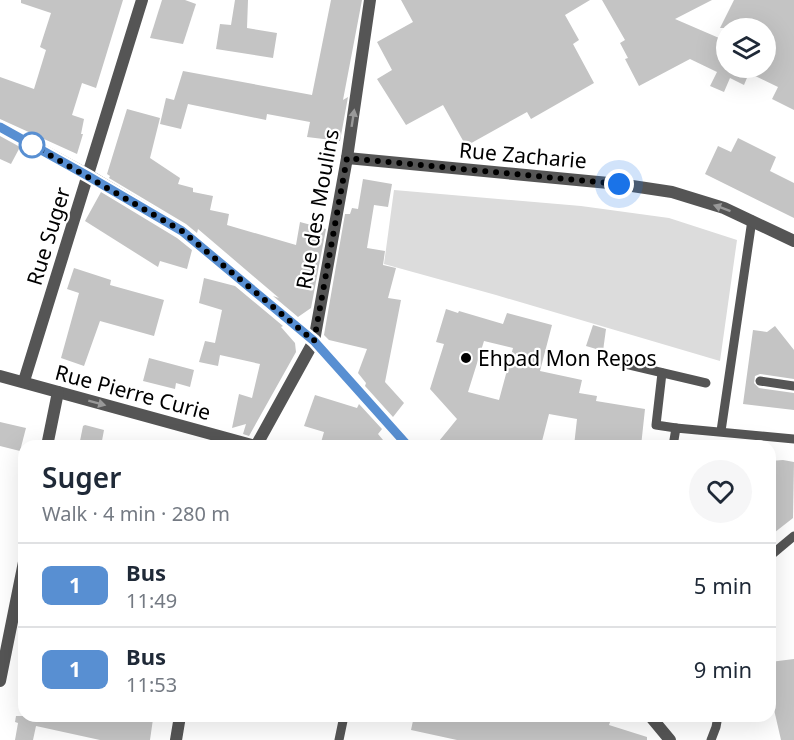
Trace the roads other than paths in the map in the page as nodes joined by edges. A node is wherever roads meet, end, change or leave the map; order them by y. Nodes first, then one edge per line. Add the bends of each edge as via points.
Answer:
1 (142, 0) edge
2 (370, 0) edge
3 (0, 127) edge
4 (347, 158) junction
5 (88, 176) junction
6 (752, 220) junction
7 (794, 241) edge
8 (314, 341) junction
9 (621, 363) dead end
10 (662, 373) junction
11 (0, 376) edge
12 (24, 381) junction
13 (760, 381) dead end
14 (706, 383) dead end
15 (794, 386) edge
16 (58, 392) junction
17 (676, 428) junction
18 (721, 431) junction
19 (794, 439) edge
20 (48, 440) edge
21 (234, 440) edge
22 (259, 440) edge
23 (403, 440) edge
24 (674, 440) edge
25 (794, 536) edge
26 (776, 551) edge
27 (18, 591) edge
28 (0, 681) edge
29 (179, 722) edge
30 (343, 722) edge
31 (655, 722) edge
32 (717, 722) edge
33 (176, 740) edge
34 (339, 740) edge
35 (670, 740) edge
36 (711, 740) edge

1 - 5 street, Rue Suger
4 -> 2 street, Rue des Moulins
3 - 5 street
6 -> 4 street, Rue Zacharie via 672,192
4 - 8 street, Rue des Moulins
5 - 8 street via 182,231
5 - 12 street, Rue Suger
6 - 7 street, Rue Zacharie
6 - 18 lane
8 - 22 street, Rue des Moulins
8 - 23 street
9 - 10 lane
10 - 14 lane
10 - 17 lane via 656,425
11 - 12 street, Rue Pierre Curie
12 - 16 street, Rue Pierre Curie
13 - 15 lane
16 - 20 street
16 -> 21 street, Rue Pierre Curie
17 - 18 lane
17 - 24 lane
18 - 19 lane
25 - 26 lane
27 - 28 street
29 - 33 street
30 - 34 lane
31 - 35 street
32 - 36 lane

